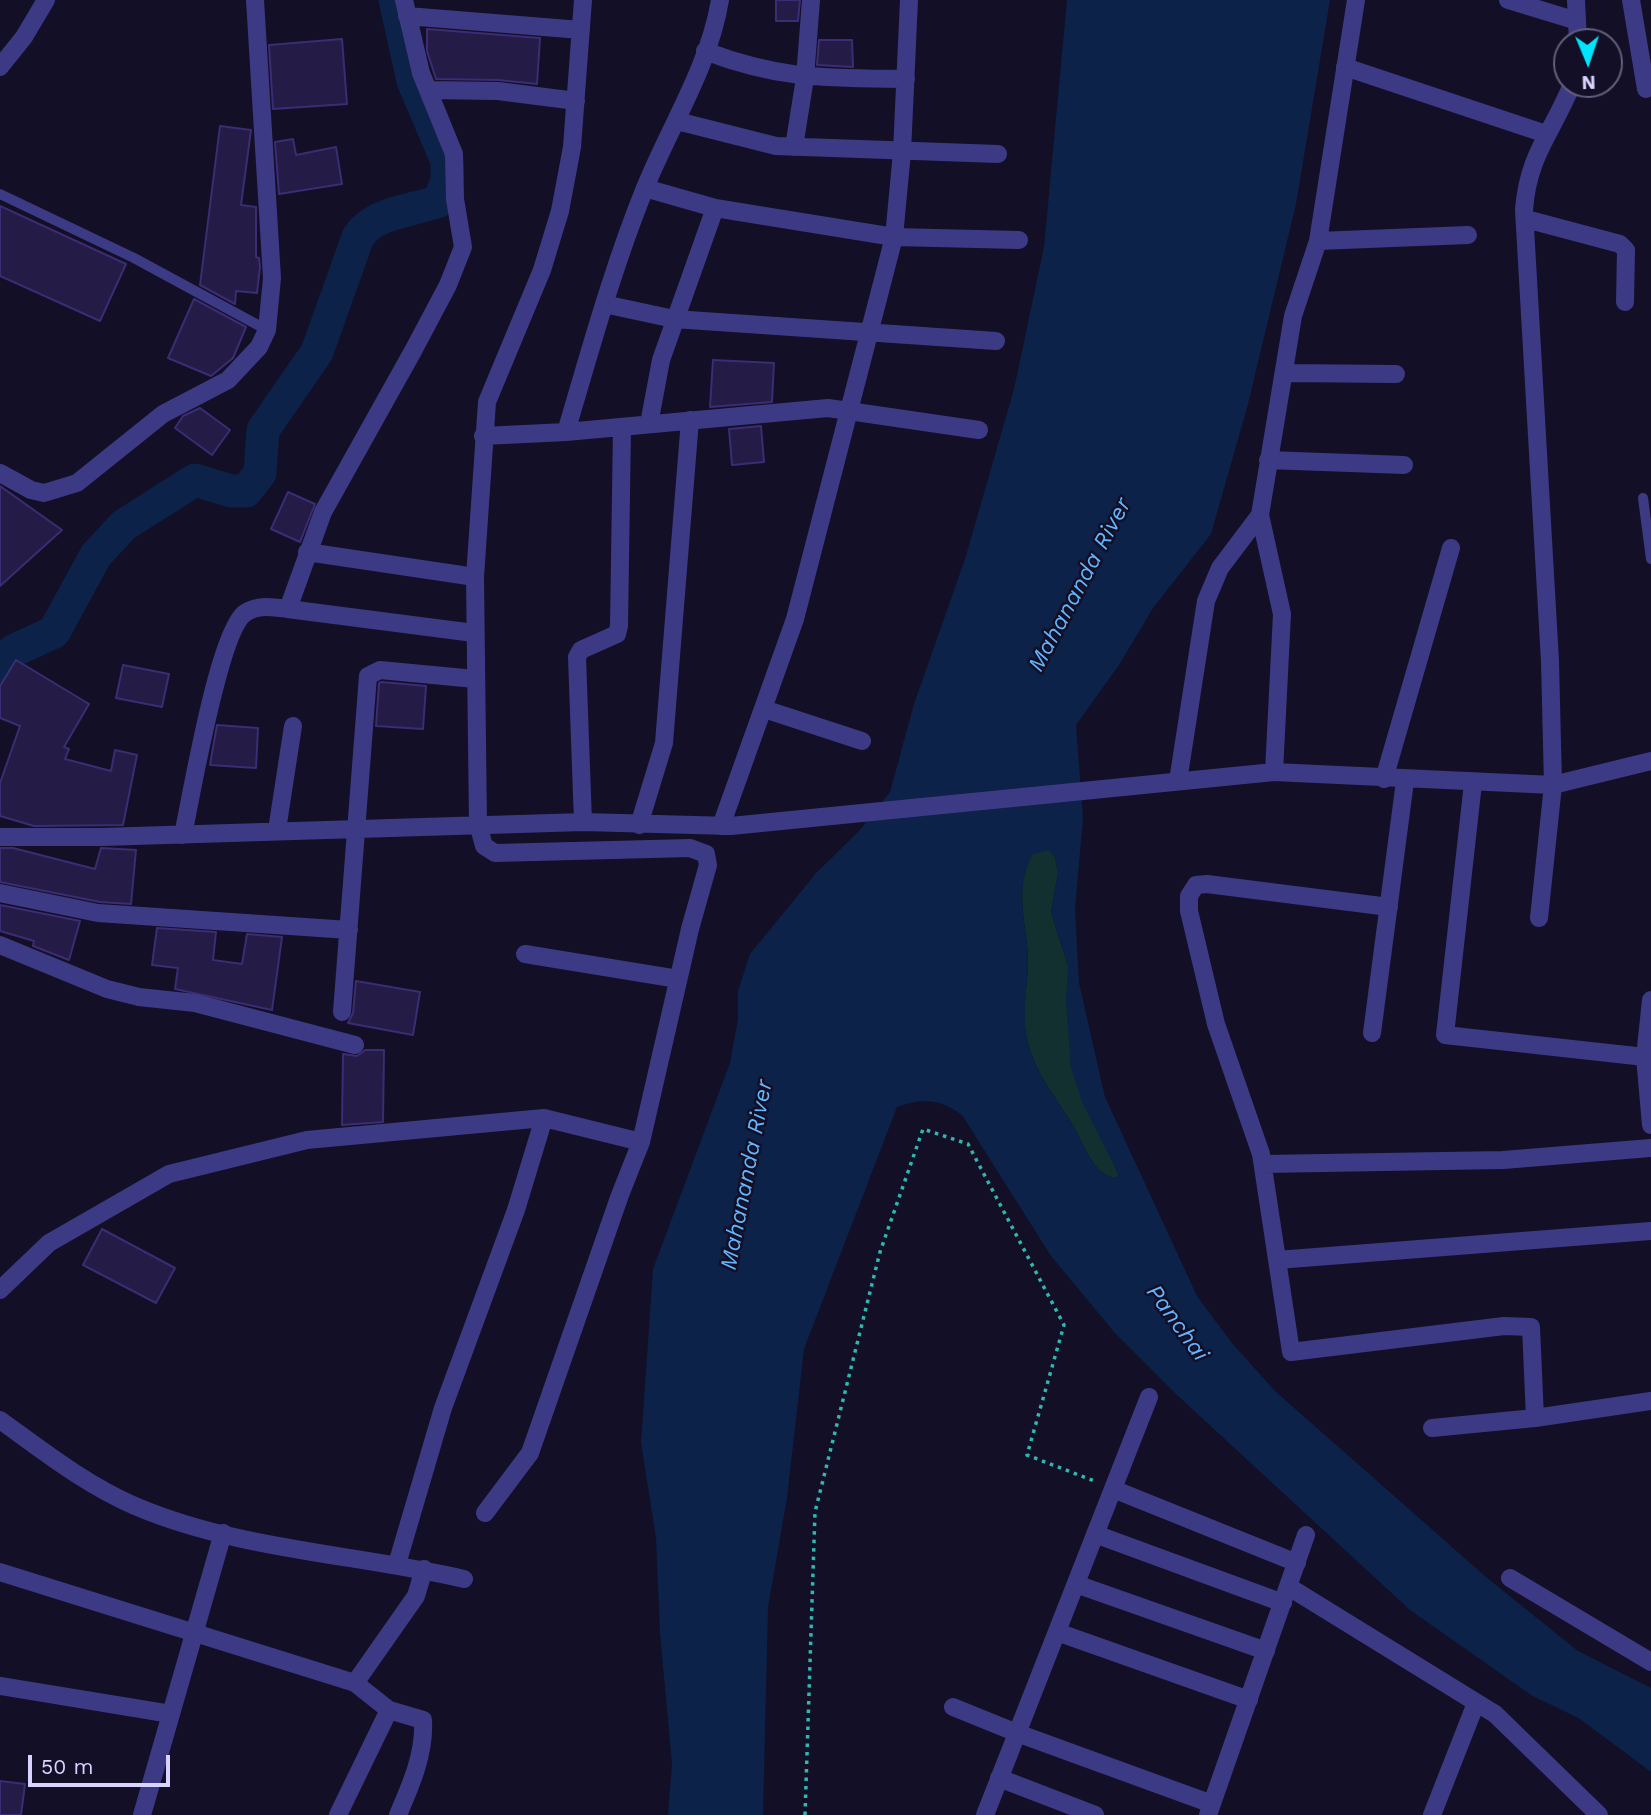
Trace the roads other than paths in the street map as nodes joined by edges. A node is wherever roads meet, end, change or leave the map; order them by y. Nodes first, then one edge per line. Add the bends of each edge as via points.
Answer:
1 (46, 0) edge
2 (255, 0) edge
3 (583, 0) edge
4 (720, 0) edge
5 (811, 0) edge
6 (909, 0) edge
7 (1356, 0) edge
8 (1508, 0) edge
9 (1576, 0) edge
10 (1631, 0) edge
11 (405, 8) edge
12 (1577, 21) junction
13 (1577, 28) edge
14 (581, 30) junction
15 (705, 51) junction
16 (0, 67) edge
17 (1345, 67) junction
18 (805, 78) junction
19 (906, 79) junction
20 (1646, 89) dead end
21 (428, 90) junction
22 (1565, 98) edge
23 (576, 101) junction
24 (677, 121) junction
25 (1546, 134) junction
26 (794, 147) junction
27 (902, 152) junction
28 (998, 154) dead end
29 (645, 188) junction
30 (0, 194) edge
31 (715, 208) junction
32 (1525, 219) junction
33 (1468, 235) dead end
34 (894, 237) junction
35 (1019, 240) dead end
36 (1318, 240) junction
37 (1625, 302) dead end
38 (604, 304) junction
39 (674, 319) junction
40 (267, 330) junction
41 (870, 332) junction
42 (996, 341) dead end
43 (1286, 373) junction
44 (1396, 374) dead end
45 (849, 410) junction
46 (690, 420) junction
47 (649, 424) junction
48 (622, 428) junction
49 (979, 430) dead end
50 (566, 432) junction
51 (483, 436) junction
52 (1268, 460) junction
53 (1404, 465) dead end
54 (0, 473) edge
55 (1643, 498) dead end
56 (1260, 515) junction
57 (1451, 548) dead end
58 (307, 552) junction
59 (1651, 559) edge
60 (475, 577) junction
61 (288, 608) junction
62 (474, 633) junction
63 (475, 678) junction
64 (764, 709) junction
65 (293, 726) dead end
66 (862, 741) dead end
67 (1651, 761) edge
68 (1274, 772) junction
69 (1384, 779) junction
70 (1178, 781) junction
71 (1405, 781) junction
72 (1473, 783) junction
73 (1553, 785) junction
74 (583, 822) junction
75 (478, 824) junction
76 (639, 825) junction
77 (729, 826) junction
78 (358, 828) junction
79 (277, 830) junction
80 (183, 835) junction
81 (0, 837) edge
82 (0, 892) edge
83 (1389, 907) junction
84 (1539, 918) dead end
85 (349, 930) junction
86 (0, 945) edge
87 (525, 954) dead end
88 (678, 978) junction
89 (1651, 1000) edge
90 (342, 1012) dead end
91 (1372, 1033) dead end
92 (355, 1045) dead end
93 (1645, 1057) junction
94 (544, 1118) junction
95 (1651, 1125) edge
96 (641, 1142) junction
97 (1651, 1148) edge
98 (1263, 1164) junction
99 (1651, 1231) edge
100 (1277, 1260) junction
101 (0, 1290) edge
102 (1149, 1397) dead end
103 (1651, 1401) edge
104 (1535, 1418) junction
105 (0, 1420) edge
106 (1432, 1428) dead end
107 (1113, 1489) junction
108 (485, 1513) dead end
109 (223, 1533) junction
110 (1095, 1534) junction
111 (1306, 1535) dead end
112 (1297, 1563) junction
113 (397, 1564) junction
114 (424, 1569) junction
115 (0, 1572) edge
116 (464, 1578) dead end
117 (1510, 1578) dead end
118 (1076, 1584) junction
119 (1286, 1595) junction
120 (1057, 1632) junction
121 (194, 1633) junction
122 (1266, 1651) junction
123 (1651, 1662) edge
124 (355, 1683) junction
125 (0, 1686) edge
126 (1249, 1700) junction
127 (1476, 1703) junction
128 (953, 1707) dead end
129 (388, 1710) junction
130 (171, 1714) junction
131 (1017, 1733) junction
132 (999, 1778) junction
133 (1210, 1809) edge
134 (142, 1815) edge
135 (338, 1815) edge
136 (398, 1815) edge
137 (985, 1815) edge
138 (1095, 1815) edge
139 (1432, 1815) edge
140 (1599, 1815) edge

1 - 16 street
2 - 40 street via 272,278
3 - 14 street
4 - 15 street
5 - 18 street
6 - 19 street
7 - 17 street
8 - 12 street
9 - 12 street
10 - 20 street
11 - 14 street
11 - 21 street
12 - 13 street
14 - 23 street
15 - 18 street
15 - 24 street
17 - 25 street
17 - 36 street
18 - 19 street
18 - 26 street
19 - 27 street
21 - 23 street via 498,91
21 - 58 street via 454,155 463,247 448,285 323,512
22 - 25 street
23 - 51 street via 560,211 542,270 492,385
24 - 26 street
24 - 29 street
25 - 32 street via 1529,175
26 - 27 street
27 - 28 street
27 - 34 street
29 - 31 street
29 - 38 street
30 - 40 lane via 134,258
31 - 34 street
31 - 39 street
32 - 37 street via 1620,244 1626,250
32 - 73 street
33 - 36 street
34 - 35 street
34 - 41 street
36 - 43 street via 1293,316
38 - 39 street
38 - 50 street
39 - 41 street
39 - 47 street
40 - 54 street via 259,347 228,380 163,414 77,484 44,493
41 - 42 street
41 - 45 street
43 - 44 street
43 - 52 street
45 - 46 street
45 - 49 street
45 - 64 street via 795,619
46 - 47 street
46 - 76 street via 664,743
47 - 48 street
48 - 50 street
48 - 74 street via 619,626 617,634 581,650 577,657
50 - 51 street
51 - 60 street
52 - 53 street
52 - 56 street
55 - 59 lane
56 - 68 street via 1282,614
56 - 70 street via 1226,559 1206,601
57 - 69 street
58 - 60 street
58 - 61 street
60 - 62 street
61 - 62 street
61 - 80 street via 254,608 234,624
62 - 63 street
63 - 75 street
63 - 78 street via 380,670 368,676
64 - 66 street
64 - 77 street
65 - 79 street
67 - 73 street
68 - 69 street
68 - 70 street
69 - 71 street
70 - 77 street
71 - 72 street
71 - 83 street
72 - 73 street
72 - 93 street via 1446,1035
73 - 84 street
74 - 75 street
74 - 76 street
75 - 78 street
75 - 88 street via 484,846 495,853 690,848 706,854 708,865
76 - 77 street
78 - 79 street
78 - 85 street
79 - 80 street
80 - 81 street
82 - 85 street via 98,914
83 - 91 street
83 - 98 street via 1207,884 1191,890 1189,911 1216,1024
85 - 90 street
86 - 92 street via 107,989 195,1003
87 - 88 street
88 - 96 street
89 - 93 street
93 - 95 street
94 - 96 street
94 - 101 street via 307,1140 169,1174 49,1242
94 - 113 street via 516,1210 443,1408
96 - 108 street via 530,1454
97 - 98 street via 1503,1160
98 - 100 street
99 - 100 street
100 - 104 street via 1291,1352 1504,1326 1531,1327
102 - 107 street
103 - 104 street
104 - 106 street
105 - 109 street via 86,1480 135,1506
107 - 110 street
107 - 112 street
109 - 113 street
109 - 121 street
110 - 118 street
110 - 119 street
111 - 112 street
112 - 119 street
113 - 114 street
114 - 116 street
114 - 124 street via 416,1596
115 - 121 street
117 - 123 street
118 - 120 street
118 - 122 street
119 - 122 street
119 - 127 street
120 - 126 street
120 - 131 street
121 - 124 street
121 - 130 street
122 - 126 street
124 - 129 street
125 - 130 street
126 - 133 street
127 - 139 street
127 - 140 street via 1495,1714
128 - 131 street
129 - 135 street
129 - 136 street via 424,1720 412,1782
130 - 134 street
131 - 132 street
131 - 133 street
132 - 137 street
132 - 138 street

